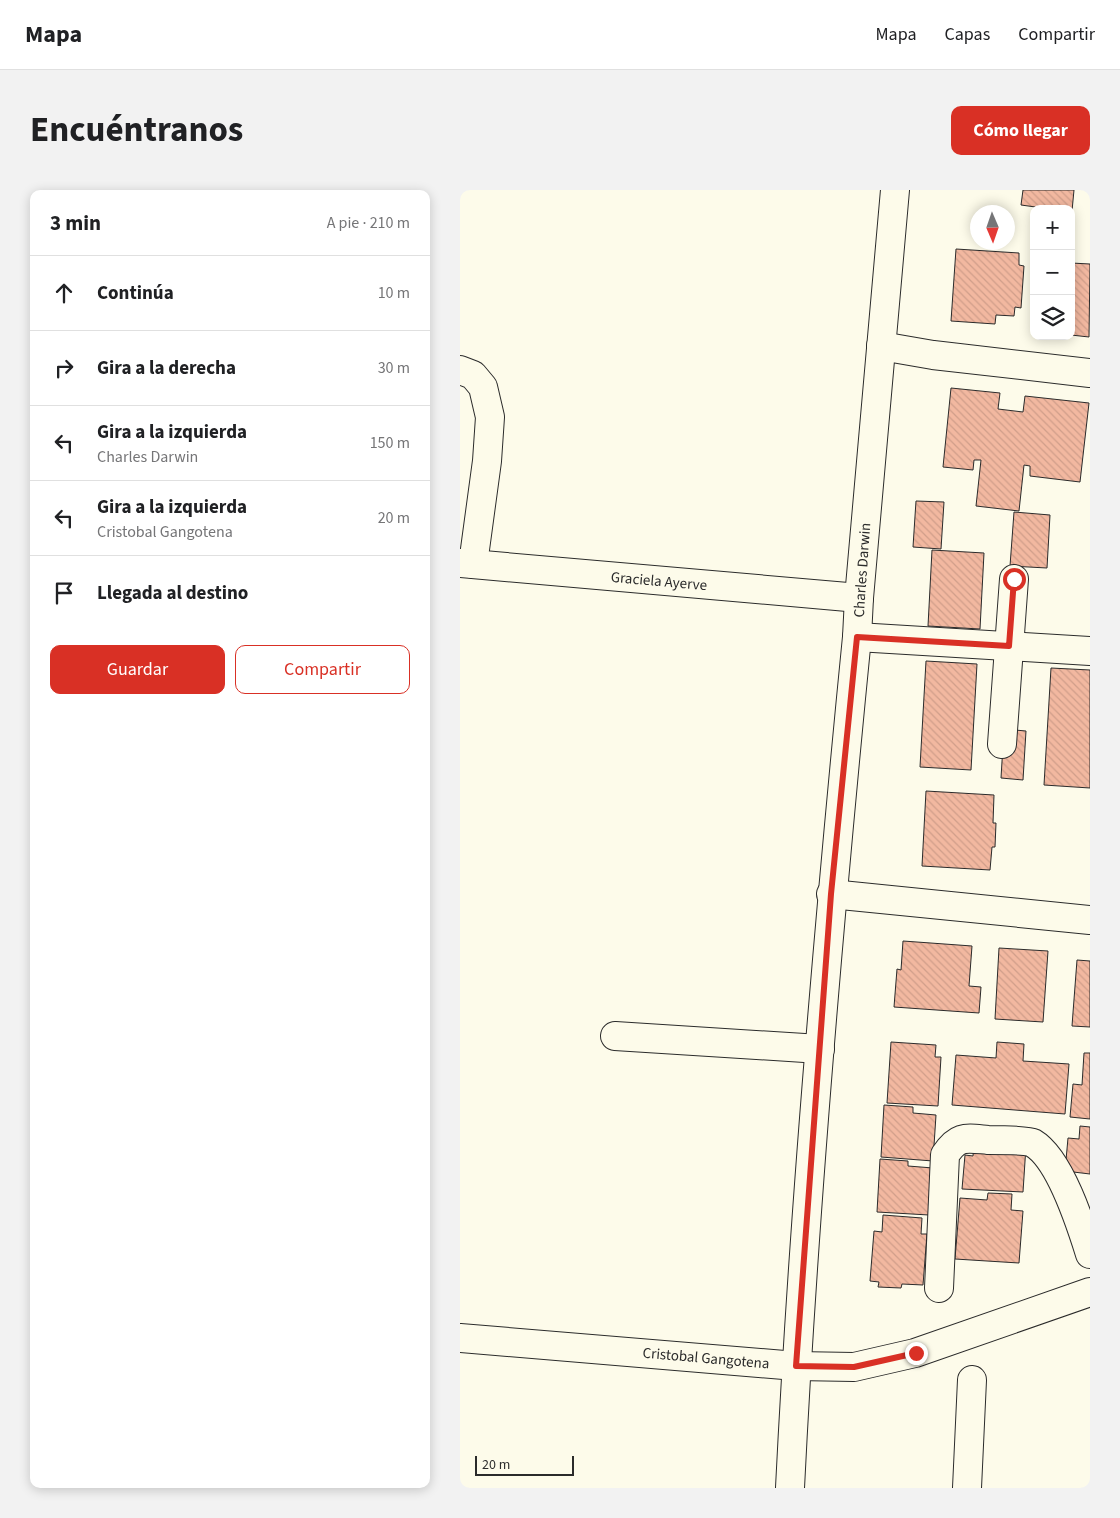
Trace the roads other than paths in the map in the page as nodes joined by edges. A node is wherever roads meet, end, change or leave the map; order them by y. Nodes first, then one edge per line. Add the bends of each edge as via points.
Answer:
1 (895, 190) edge
2 (881, 346) junction
3 (460, 370) edge
4 (1090, 373) edge
5 (467, 564) edge
6 (1014, 579) dead end
7 (858, 598) junction
8 (857, 637) junction
9 (1009, 646) junction
10 (1090, 651) edge
11 (1002, 744) dead end
12 (831, 894) junction
13 (1090, 920) edge
14 (615, 1036) dead end
15 (820, 1049) junction
16 (1090, 1254) edge
17 (939, 1288) dead end
18 (1090, 1292) edge
19 (460, 1338) edge
20 (796, 1366) junction
21 (972, 1380) dead end
22 (790, 1488) edge
23 (967, 1488) edge

1 - 2 street, Charles Darwin
2 - 4 street
2 - 7 street, Charles Darwin
3 - 5 street via 473,375 483,386 490,417 488,461
5 - 7 street, Graciela Ayerve
6 - 9 street
7 - 8 street, Charles Darwin
8 - 9 street
8 - 12 street, Charles Darwin
9 - 10 street
9 - 11 street
12 - 13 street
12 - 15 street, Charles Darwin
14 - 15 street
15 - 20 street, Charles Darwin
16 - 17 street via 1065,1185 1049,1157 1032,1142 964,1138 952,1144 945,1155
18 - 20 street, Cristobal Gangotena via 916,1353 854,1367
19 - 20 street, Cristobal Gangotena
20 - 22 street, Charles Darwin
21 - 23 street

